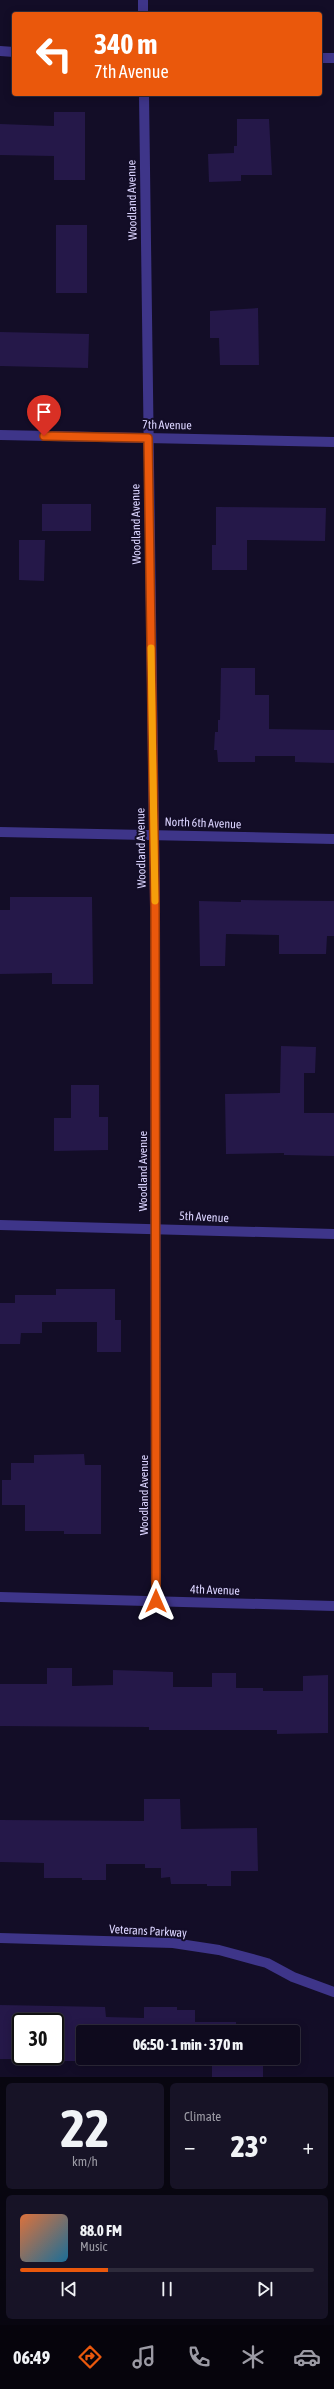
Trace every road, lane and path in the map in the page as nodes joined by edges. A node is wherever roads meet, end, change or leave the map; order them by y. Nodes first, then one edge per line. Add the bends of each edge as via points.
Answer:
1 (143, 0) edge
2 (143, 12) edge
3 (0, 51) edge
4 (12, 52) edge
5 (322, 58) edge
6 (334, 58) edge
7 (144, 96) edge
8 (0, 435) edge
9 (148, 438) junction
10 (334, 442) edge
11 (0, 832) edge
12 (153, 834) junction
13 (334, 839) edge
14 (0, 1225) edge
15 (156, 1228) junction
16 (334, 1234) edge
17 (0, 1597) edge
18 (156, 1601) junction
19 (334, 1606) edge
20 (0, 1938) edge
21 (334, 1992) edge

1 - 2 street
3 - 4 street
5 - 6 street
7 - 9 street, Woodland Avenue
8 - 9 street, 7th Avenue
9 - 10 street, 7th Avenue
9 - 12 street, Woodland Avenue
11 - 12 street, North 6th Avenue
12 - 13 street, North 6th Avenue
12 - 15 street, Woodland Avenue
14 - 15 street, 5th Avenue
15 - 16 street, 5th Avenue
15 - 18 street, Woodland Avenue
17 - 18 street, 4th Avenue
18 - 19 street, 4th Avenue
20 - 21 street, Veterans Parkway via 173,1943 219,1950 267,1963 293,1977

